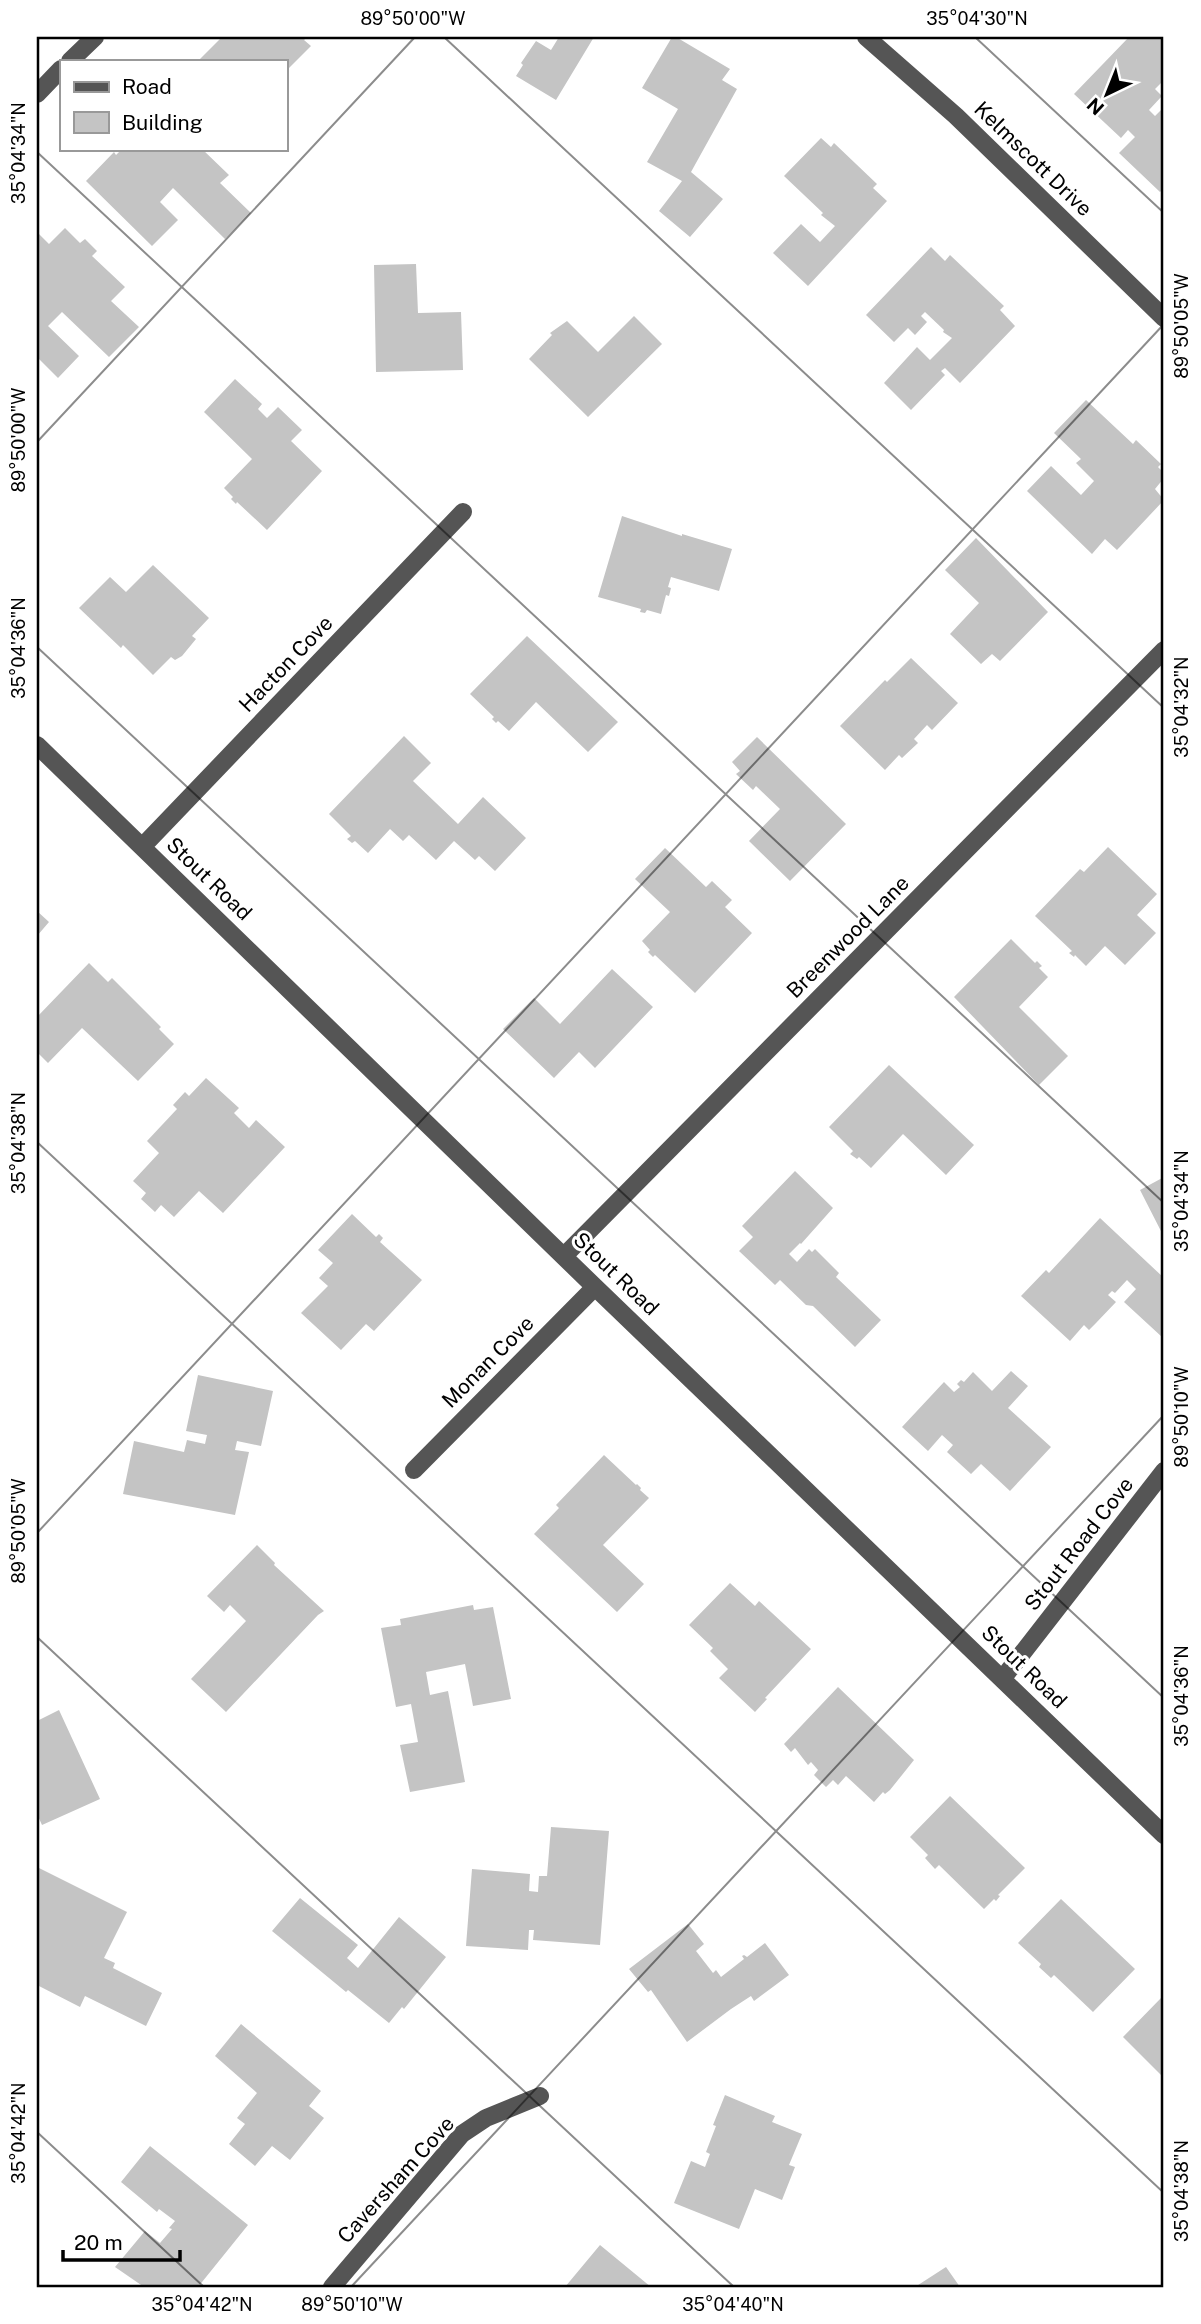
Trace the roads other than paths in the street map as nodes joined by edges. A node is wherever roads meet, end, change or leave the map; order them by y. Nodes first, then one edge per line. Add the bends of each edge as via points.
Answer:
1 (94, 37) edge
2 (866, 37) edge
3 (71, 60) edge
4 (60, 70) edge
5 (37, 93) edge
6 (1164, 318) edge
7 (463, 512) dead end
8 (1164, 650) edge
9 (37, 745) edge
10 (142, 847) junction
11 (564, 1255) junction
12 (595, 1287) junction
13 (414, 1470) dead end
14 (1164, 1471) edge
15 (1003, 1678) junction
16 (1164, 1835) edge
17 (540, 2096) dead end
18 (332, 2287) edge

1 - 3 street
2 - 6 street, Kelmscott Drive via 956,116
4 - 5 street
7 - 10 street, Hacton Cove
8 - 11 street, Breenwood Lane
9 - 10 street, Stout Road
10 - 11 street, Stout Road
11 - 12 street, Stout Road
12 - 13 street, Monan Cove
12 - 15 street, Stout Road
14 - 15 street, Stout Road Cove
15 - 16 street, Stout Road
17 - 18 street, Caversham Cove via 486,2118 461,2134

